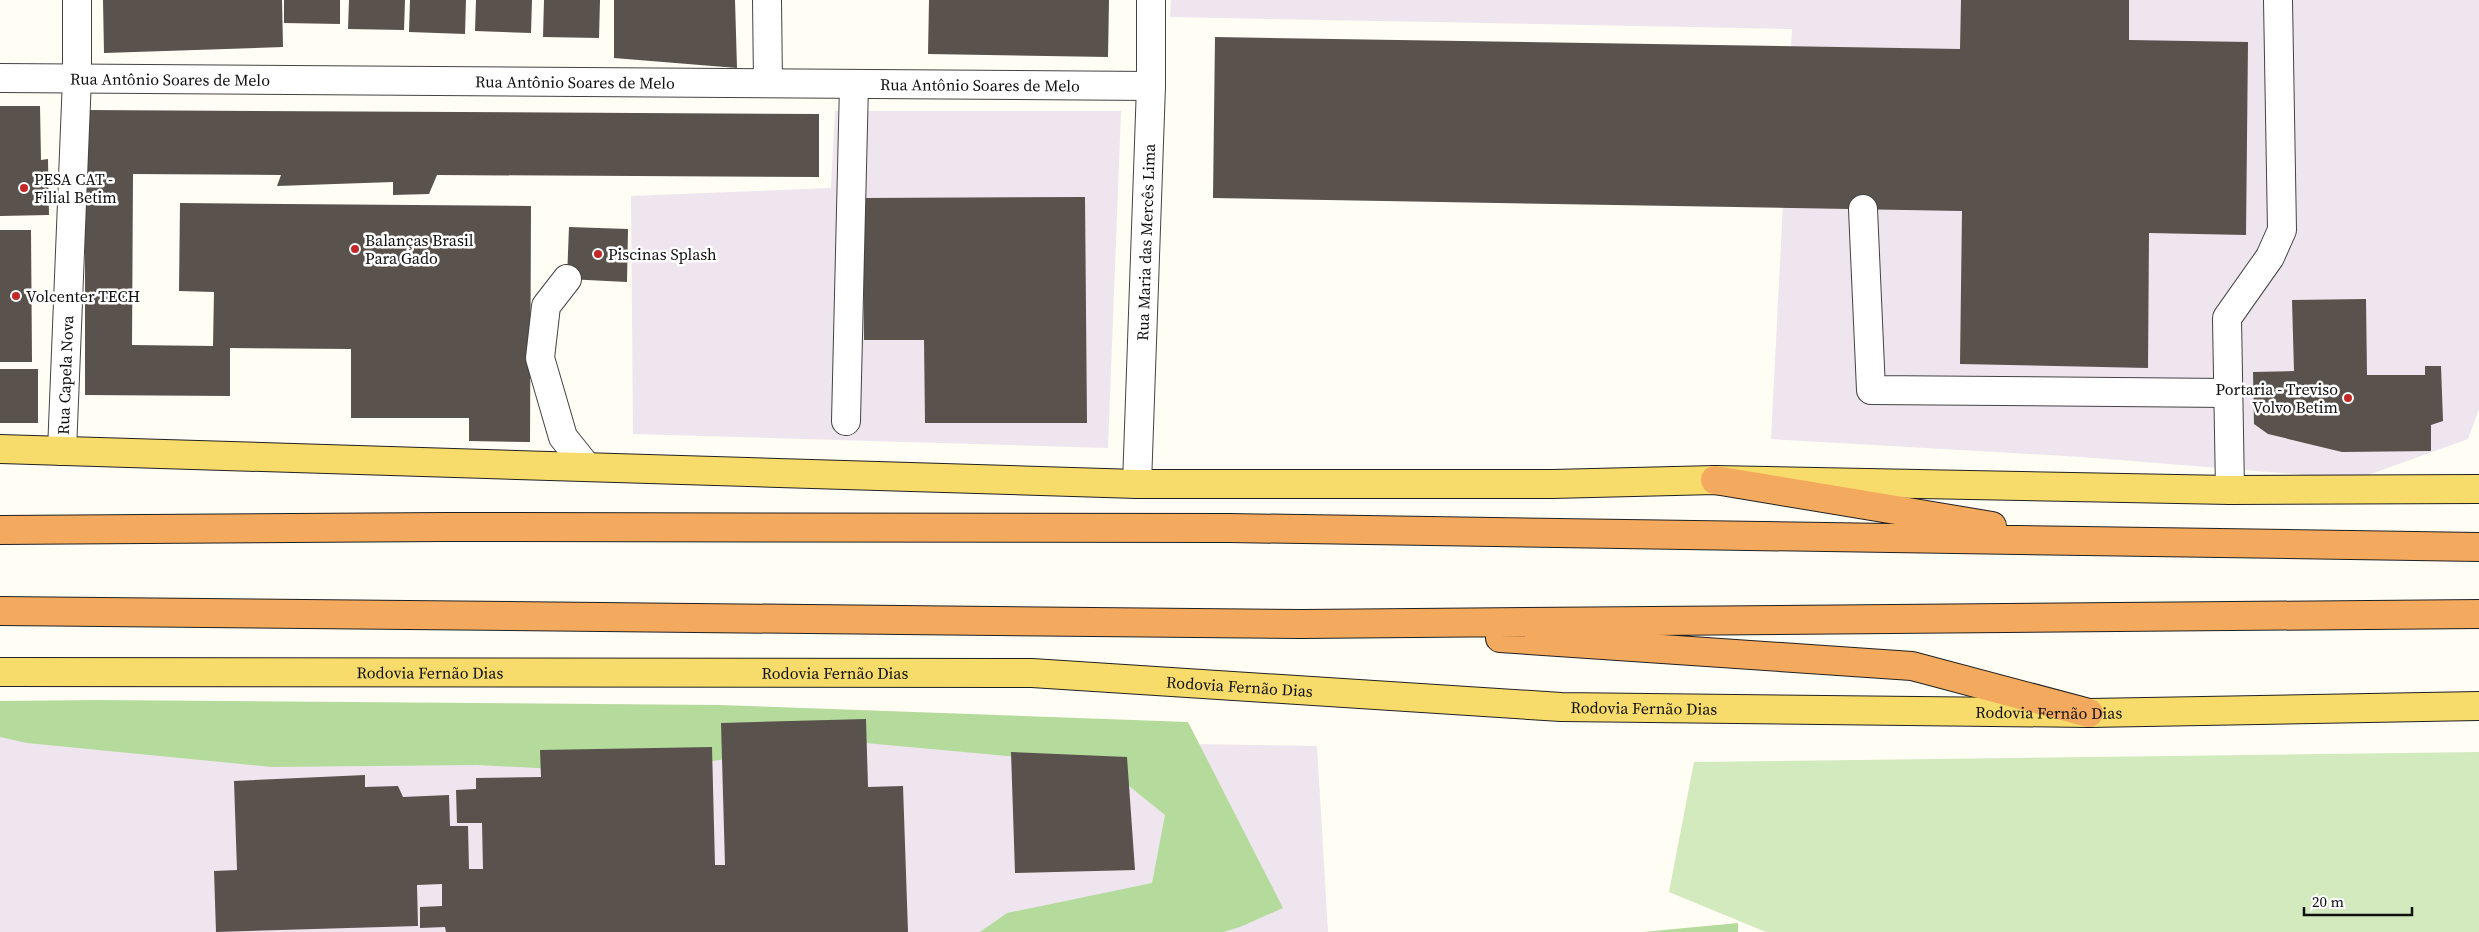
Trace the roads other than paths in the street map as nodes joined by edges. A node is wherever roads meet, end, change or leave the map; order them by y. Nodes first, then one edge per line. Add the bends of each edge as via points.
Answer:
1 (77, 0) edge
2 (767, 0) edge
3 (1151, 0) edge
4 (2278, 0) edge
5 (0, 78) edge
6 (77, 78) junction
7 (768, 83) junction
8 (854, 84) junction
9 (1151, 86) junction
10 (1863, 209) dead end
11 (567, 280) dead end
12 (2228, 393) junction
13 (846, 422) dead end
14 (0, 449) edge
15 (62, 451) junction
16 (587, 467) junction
17 (2479, 472) edge
18 (1714, 480) junction
19 (1137, 484) junction
20 (2446, 489) junction
21 (2479, 489) edge
22 (2230, 490) junction
23 (0, 530) edge
24 (2083, 541) junction
25 (2479, 547) edge
26 (0, 611) edge
27 (2479, 614) edge
28 (1286, 624) junction
29 (0, 672) edge
30 (2479, 706) edge
31 (2089, 713) junction

1 - 6 street, Rua Capela Nova
2 - 7 street
3 - 9 street, Rua Maria das Mercês Lima
4 - 12 street via 2282,230 2270,257 2226,318
5 - 6 street, Rua Antônio Soares de Melo
6 - 7 street, Rua Antônio Soares de Melo
6 - 15 street, Rua Capela Nova
7 - 8 street, Rua Antônio Soares de Melo
8 - 9 street, Rua Antônio Soares de Melo
8 - 13 street
9 - 19 street, Rua Maria das Mercês Lima
10 - 12 street via 1871,390
11 - 16 street via 546,306 540,358 563,437
12 - 22 street
14 - 15 main road
15 - 16 main road
16 - 19 main road
17 - 20 main road
18 - 19 main road via 1552,484
18 - 22 main road
18 - 24 highway
20 - 21 main road
20 - 22 main road
23 - 24 highway via 1229,528
24 - 25 highway
26 - 28 highway
27 - 28 highway
28 - 31 highway via 1912,666
29 - 31 main road, Rodovia Fernão Dias via 1032,673 1560,707
30 - 31 main road, Rodovia Fernão Dias

